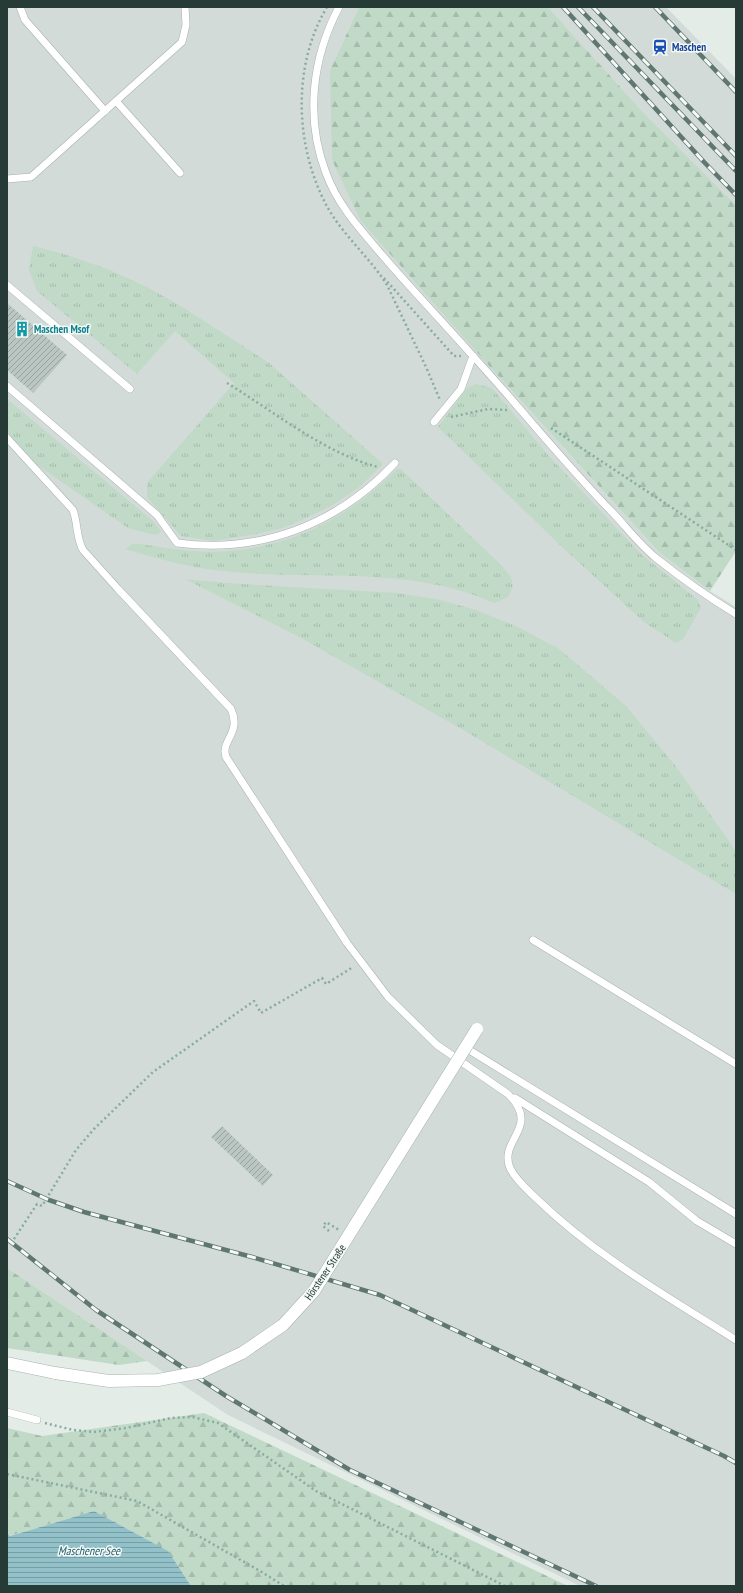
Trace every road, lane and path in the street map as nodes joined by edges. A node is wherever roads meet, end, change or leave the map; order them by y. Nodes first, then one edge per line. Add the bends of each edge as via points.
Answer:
1 (20, 7) edge
2 (185, 7) edge
3 (339, 7) edge
4 (116, 101) junction
5 (105, 111) junction
6 (180, 173) dead end
7 (7, 179) edge
8 (379, 273) dead end
9 (7, 285) edge
10 (473, 356) junction
11 (227, 383) dead end
12 (7, 386) edge
13 (130, 389) dead end
14 (510, 411) dead end
15 (436, 420) joint
16 (534, 426) junction
17 (7, 438) edge
18 (396, 463) dead end
19 (388, 471) junction
20 (736, 550) edge
21 (736, 614) edge
22 (533, 940) dead end
23 (361, 962) junction
24 (478, 1029) dead end
25 (466, 1048) junction
26 (736, 1064) edge
27 (508, 1094) junction
28 (736, 1214) edge
29 (333, 1227) dead end
30 (329, 1231) dead end
31 (14, 1239) dead end
32 (736, 1244) edge
33 (736, 1340) edge
34 (7, 1364) edge
35 (7, 1412) edge
36 (37, 1420) joint
37 (7, 1474) edge
38 (284, 1586) edge
39 (504, 1586) edge

1 - 5 lane via 25,20
2 - 4 lane via 186,25 182,42
3 - 10 lane via 323,43 314,87 315,129 325,172 333,191 356,224
4 - 5 lane
4 - 6 lane
5 - 7 lane via 31,177
8 - 10 path via 454,356
9 - 13 lane
10 - 15 lane via 461,389
10 - 16 lane
11 - 19 path via 351,458
12 - 19 lane via 157,515 177,543 232,545 278,536 340,510
14 - 15 path via 488,409
16 - 20 path via 543,425 551,428
16 - 21 lane via 580,480 655,557
17 - 23 lane via 73,510 83,550 231,709 235,724 225,750 226,757
18 - 19 lane
22 - 26 lane
23 - 27 lane via 388,997 424,1033
23 - 31 path via 326,984 322,978 261,1013 254,1000 154,1072 81,1143 42,1206 37,1204
24 - 25 street, Hörstener Straße, bridge
25 - 28 lane
25 - 34 street, Hörstener Straße, bridge via 314,1290 283,1325 242,1353 201,1372 158,1380 109,1381
27 - 32 lane via 649,1182 697,1221
27 - 33 lane via 521,1111 520,1129 508,1155 510,1168 518,1180 584,1240 635,1276
29 - 30 path via 326,1222 323,1226
35 - 36 lane
36 - 39 path via 73,1430 94,1432 171,1418 192,1417 218,1423 316,1491
37 - 38 path via 137,1501

